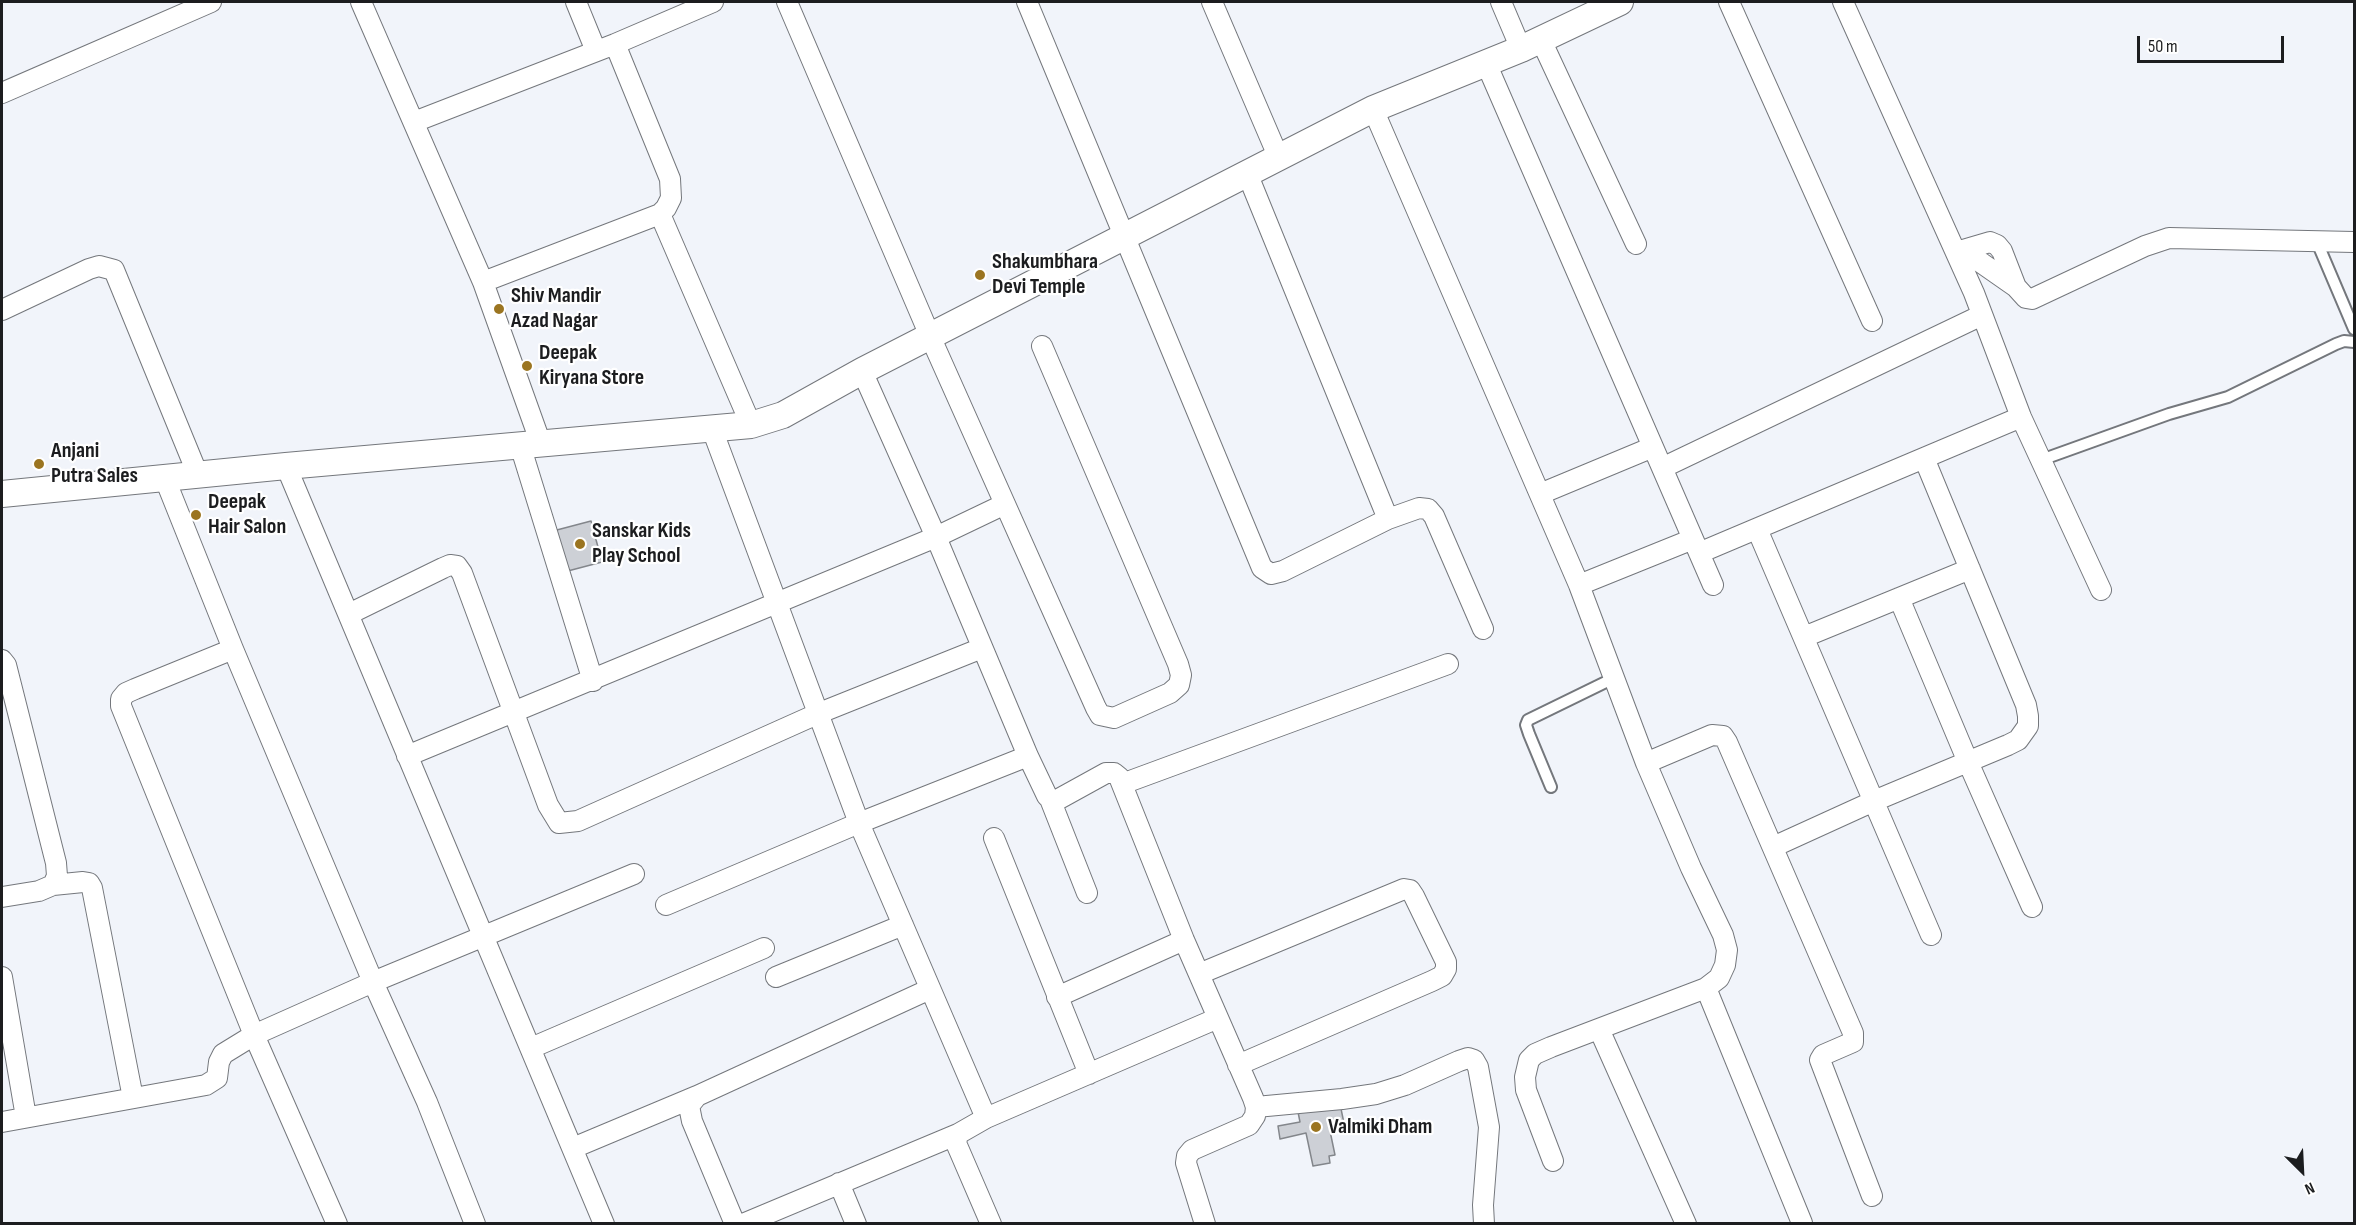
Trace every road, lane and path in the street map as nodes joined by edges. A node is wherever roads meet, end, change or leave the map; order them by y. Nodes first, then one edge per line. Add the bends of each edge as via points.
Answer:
1 (211, 2) edge
2 (576, 2) edge
3 (713, 2) edge
4 (787, 2) edge
5 (1027, 2) edge
6 (1501, 2) edge
7 (1620, 2) edge
8 (1729, 2) edge
9 (1843, 2) edge
10 (367, 3) edge
11 (1217, 3) edge
12 (615, 44) junction
13 (1531, 44) junction
14 (596, 51) junction
15 (1486, 63) junction
16 (2, 93) edge
17 (1373, 109) junction
18 (414, 122) junction
19 (1278, 156) junction
20 (1247, 173) junction
21 (660, 214) junction
22 (1125, 236) junction
23 (2316, 242) junction
24 (2355, 242) edge
25 (1636, 244) dead end
26 (1959, 251) junction
27 (1999, 275) junction
28 (483, 282) junction
29 (2016, 287) junction
30 (2, 310) edge
31 (1980, 310) junction
32 (1872, 321) dead end
33 (2355, 329) edge
34 (930, 336) junction
35 (2355, 342) edge
36 (1042, 346) dead end
37 (862, 371) junction
38 (2021, 417) junction
39 (751, 425) junction
40 (712, 429) junction
41 (530, 445) junction
42 (1653, 447) junction
43 (1924, 458) junction
44 (2041, 460) junction
45 (286, 466) junction
46 (1662, 468) junction
47 (198, 475) junction
48 (165, 479) junction
49 (2, 494) edge
50 (1539, 494) junction
51 (1005, 504) junction
52 (1388, 519) junction
53 (1757, 528) junction
54 (936, 537) junction
55 (1696, 546) junction
56 (1970, 569) junction
57 (1579, 585) junction
58 (1713, 585) dead end
59 (2101, 590) dead end
60 (1899, 598) junction
61 (776, 604) junction
62 (349, 614) junction
63 (1483, 629) dead end
64 (1804, 637) junction
65 (982, 648) junction
66 (234, 649) junction
67 (2, 660) edge
68 (1448, 664) dead end
69 (1614, 678) junction
70 (593, 681) junction
71 (514, 712) junction
72 (817, 714) junction
73 (407, 756) junction
74 (1028, 756) junction
75 (1968, 762) junction
76 (1646, 763) junction
77 (1122, 784) junction
78 (1551, 787) dead end
79 (1050, 799) junction
80 (1874, 801) junction
81 (859, 823) junction
82 (994, 837) dead end
83 (1773, 847) junction
84 (634, 874) dead end
85 (53, 885) junction
86 (1087, 893) dead end
87 (2, 897) edge
88 (666, 906) dead end
89 (2032, 907) dead end
90 (903, 925) junction
91 (1931, 935) dead end
92 (485, 937) junction
93 (1184, 940) junction
94 (764, 948) dead end
95 (1199, 974) junction
96 (2, 977) edge
97 (776, 977) dead end
98 (373, 982) junction
99 (1706, 988) junction
100 (930, 989) junction
101 (1057, 997) junction
102 (1218, 1018) junction
103 (1599, 1029) junction
104 (254, 1035) junction
105 (531, 1048) junction
106 (1238, 1065) junction
107 (1089, 1074) junction
108 (697, 1096) junction
109 (133, 1098) junction
110 (1256, 1107) junction
111 (26, 1118) junction
112 (986, 1118) junction
113 (2, 1122) edge
114 (958, 1134) junction
115 (573, 1148) junction
116 (1553, 1161) dead end
117 (840, 1183) junction
118 (1872, 1196) dead end
119 (1802, 1223) edge
120 (337, 1224) edge
121 (475, 1224) edge
122 (604, 1224) edge
123 (735, 1224) edge
124 (743, 1224) edge
125 (856, 1224) edge
126 (991, 1224) edge
127 (1205, 1224) edge
128 (1484, 1224) edge
129 (1686, 1224) edge

1 - 16 street
2 - 14 street
3 - 12 street
4 - 34 street
5 - 22 street
6 - 13 street
7 - 13 street
8 - 32 street
9 - 26 street
10 - 18 street
11 - 19 street
12 - 14 street
12 - 21 street via 670,179 671,198
13 - 15 street
13 - 25 street
14 - 18 street
15 - 17 street
15 - 42 street
17 - 19 street
17 - 50 street
18 - 28 street
19 - 20 street
20 - 22 street
20 - 52 street
21 - 28 street
21 - 39 street
22 - 34 street
22 - 52 street via 1262,568 1271,574 1283,571
23 - 24 street
23 - 29 street via 2169,238 2038,297 2026,298
23 - 33 lane
26 - 27 street
26 - 29 street via 1990,242 1997,244
26 - 31 street
27 - 29 street
27 - 31 street
28 - 41 street
30 - 47 street via 89,269 99,266 114,270
31 - 38 street
31 - 46 street
34 - 37 street
34 - 51 street
35 - 44 lane via 2336,344 2228,397
36 - 51 street via 1178,664 1179,685 1170,693 1114,718 1100,715
37 - 39 street via 783,415
37 - 54 street
38 - 43 street
38 - 44 street
39 - 40 street
40 - 41 street
40 - 61 street
41 - 45 street
41 - 70 street
42 - 46 street
42 - 50 street
43 - 53 street
43 - 56 street
44 - 59 street
45 - 47 street
45 - 62 street
46 - 55 street
47 - 48 street
48 - 49 street
48 - 66 street
50 - 57 street
51 - 54 street
52 - 63 street via 1419,508 1428,509
53 - 55 street
53 - 64 street
54 - 61 street
54 - 65 street
55 - 57 street
55 - 58 street
56 - 60 street
56 - 75 street via 2028,716 2028,726 2018,740
57 - 69 street
60 - 64 street
60 - 75 street
61 - 70 street
61 - 72 street
62 - 71 street via 443,568 457,567
62 - 73 street
64 - 80 street
65 - 72 street
65 - 74 street
66 - 98 street
66 - 104 street via 135,688 121,699
67 - 85 street via 56,862
68 - 77 street
69 - 76 street
69 - 78 lane via 1528,720 1529,734
70 - 71 street
71 - 72 street via 548,805 559,823 578,820
71 - 73 street
72 - 81 street
73 - 92 street
74 - 79 street
74 - 81 street
75 - 80 street
75 - 89 street
76 - 83 street via 1712,735 1723,736
76 - 99 street via 1723,935 1727,950 1725,966 1719,978
77 - 79 street via 1114,773 1106,773 1057,800
77 - 93 street
79 - 86 street
80 - 83 street
80 - 91 street
81 - 88 street
81 - 90 street
82 - 101 street
83 - 118 street via 1853,1033 1853,1042 1821,1060
84 - 92 street
85 - 87 street
85 - 109 street via 83,882 92,888
90 - 97 street
90 - 100 street
92 - 98 street
92 - 105 street
93 - 95 street
93 - 101 street
94 - 105 street
95 - 102 street
95 - 106 street via 1404,889 1414,896 1446,962 1442,976 1432,981
96 - 111 street
98 - 104 street
98 - 121 street via 427,1102
99 - 103 street
99 - 119 street
100 - 108 street
100 - 112 street
101 - 107 street
102 - 106 street
102 - 107 street
103 - 116 street via 1535,1054 1529,1060 1526,1090
103 - 129 street
104 - 109 street via 223,1054 213,1082
104 - 120 street
105 - 115 street
106 - 110 street
107 - 112 street
108 - 115 street
108 - 123 street via 690,1106 692,1121
109 - 111 street
110 - 127 street via 1250,1125 1192,1150 1187,1156
110 - 128 street via 1376,1094 1459,1061 1474,1060 1490,1127
111 - 113 street
112 - 114 street
114 - 117 street
114 - 126 street via 956,1143
115 - 122 street
117 - 124 street
117 - 125 street

